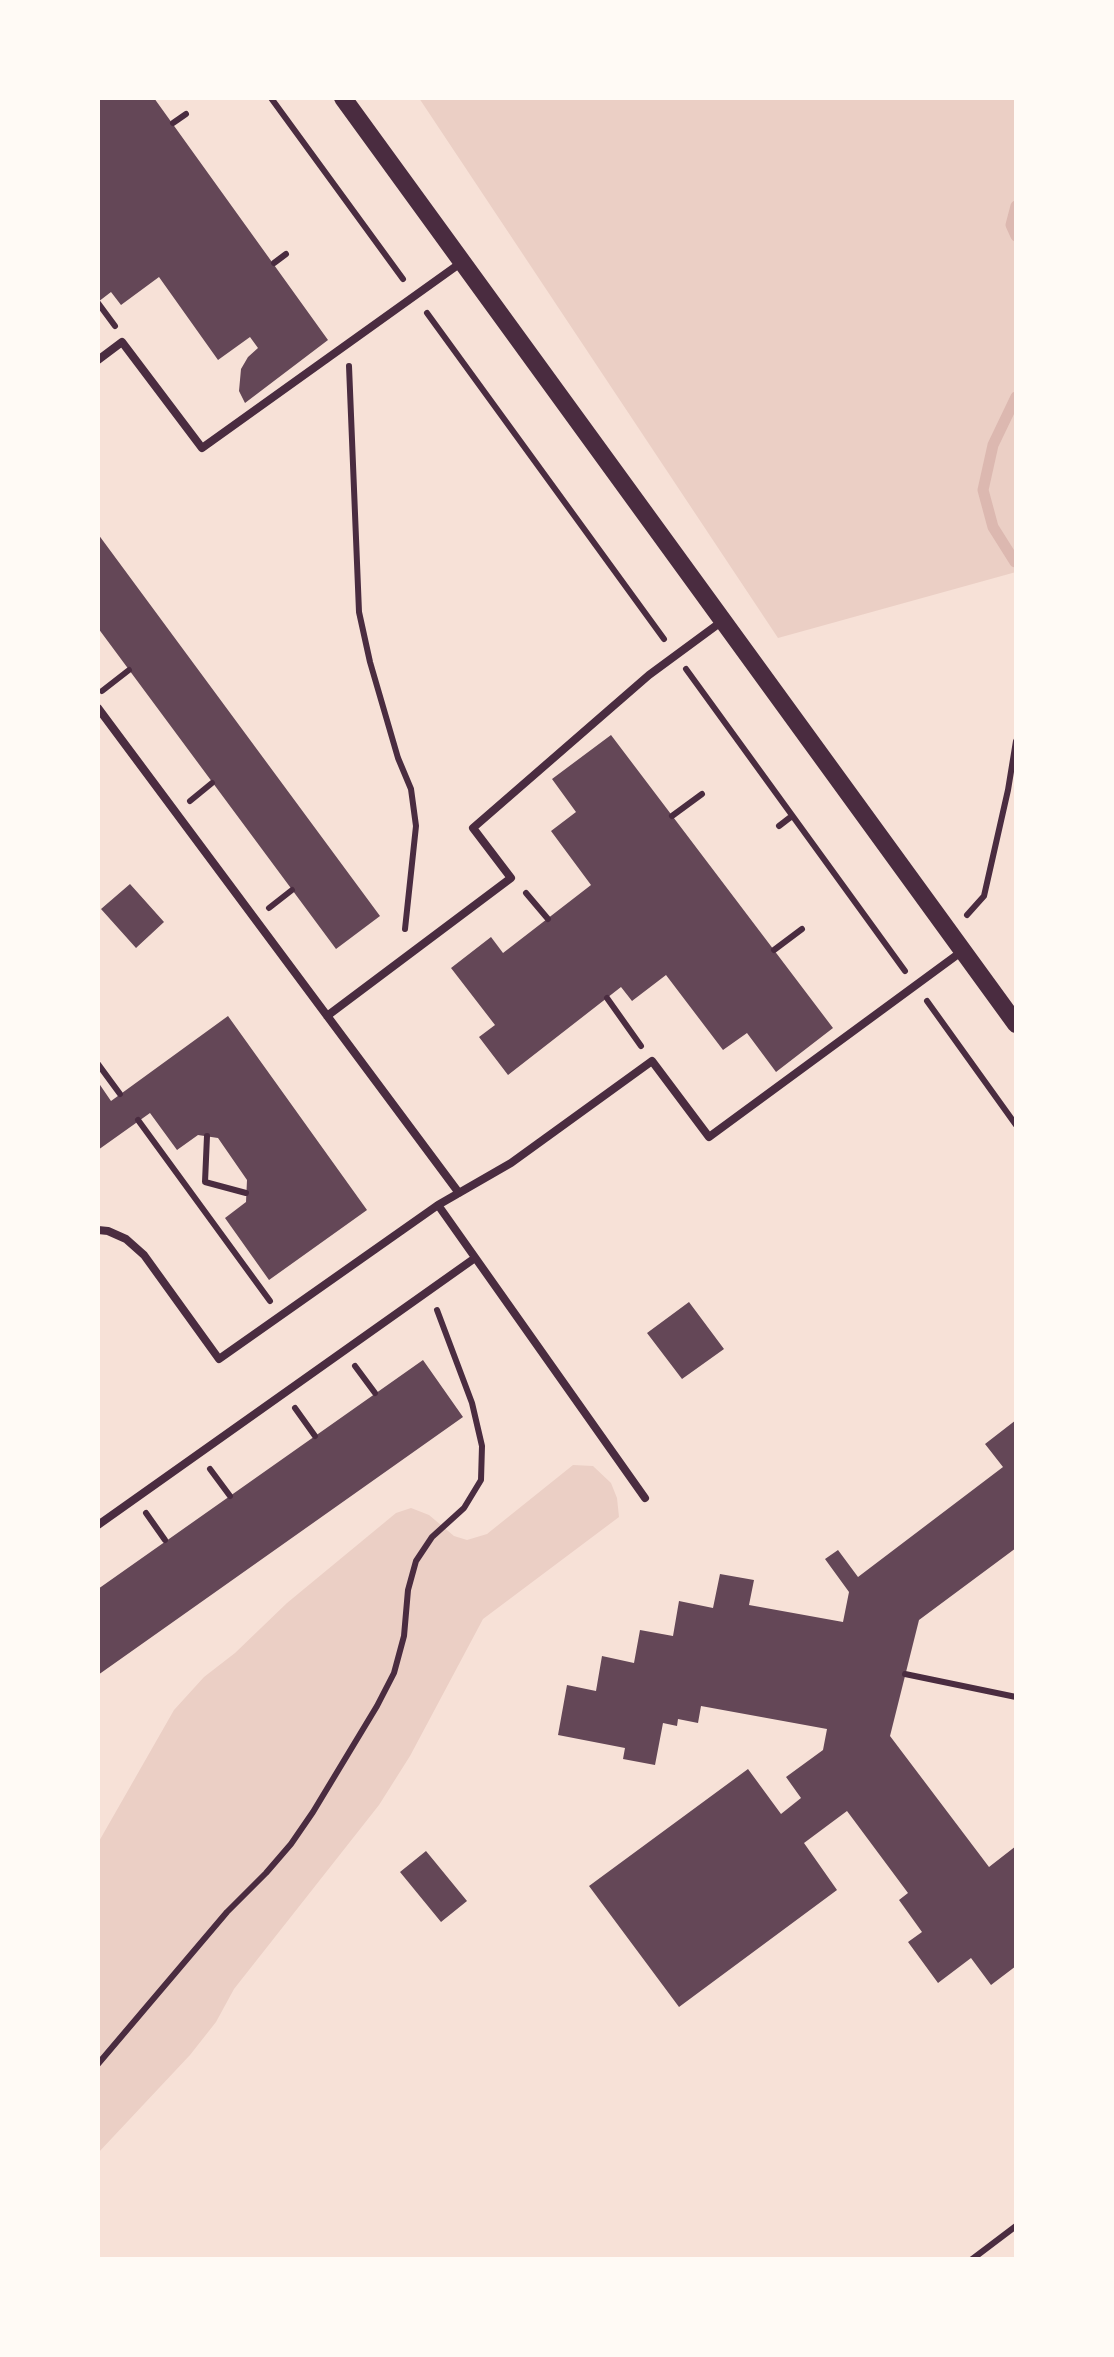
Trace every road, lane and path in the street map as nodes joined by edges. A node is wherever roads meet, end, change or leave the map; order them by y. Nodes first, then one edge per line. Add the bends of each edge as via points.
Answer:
1 (272, 98) edge
2 (344, 98) edge
3 (186, 114) dead end
4 (173, 124) dead end
5 (286, 254) dead end
6 (462, 262) junction
7 (274, 264) dead end
8 (414, 295) junction
9 (98, 303) edge
10 (116, 328) dead end
11 (348, 343) junction
12 (98, 360) edge
13 (723, 620) junction
14 (676, 655) junction
15 (129, 670) dead end
16 (98, 694) edge
17 (98, 708) edge
18 (1016, 741) edge
19 (702, 794) dead end
20 (672, 816) dead end
21 (792, 816) junction
22 (779, 826) dead end
23 (532, 898) dead end
24 (548, 918) dead end
25 (802, 929) dead end
26 (951, 934) junction
27 (774, 950) dead end
28 (963, 950) junction
29 (402, 960) junction
30 (915, 985) junction
31 (607, 998) dead end
32 (327, 1016) junction
33 (1016, 1024) edge
34 (628, 1026) dead end
35 (98, 1064) edge
36 (120, 1094) dead end
37 (138, 1120) dead end
38 (1016, 1125) edge
39 (207, 1136) dead end
40 (205, 1182) junction
41 (191, 1193) junction
42 (459, 1193) junction
43 (246, 1194) dead end
44 (438, 1205) junction
45 (98, 1230) edge
46 (475, 1258) junction
47 (430, 1290) junction
48 (280, 1316) junction
49 (344, 1351) junction
50 (284, 1393) junction
51 (375, 1394) dead end
52 (315, 1436) dead end
53 (199, 1454) junction
54 (230, 1496) dead end
55 (645, 1498) dead end
56 (98, 1525) edge
57 (905, 1674) dead end
58 (1016, 1697) edge
59 (98, 2064) edge
60 (1016, 2226) edge
61 (971, 2260) edge

1 - 8 path
2 - 6 street
3 - 4 path
5 - 7 path
6 - 8 lane
6 - 13 street
8 - 11 lane
8 - 14 path
9 - 10 path
11 - 12 lane via 202,448 122,342
11 - 29 path via 359,612 416,826
13 - 14 lane
13 - 26 street
14 - 21 path
14 - 29 lane via 473,828 511,878
15 - 16 path
17 - 32 lane
18 - 26 path via 984,896
19 - 20 path
21 - 22 path
21 - 30 path
23 - 24 path
25 - 27 path
26 - 28 street
28 - 30 lane
28 - 33 street
29 - 32 lane
30 - 38 path
30 - 42 lane via 709,1137 652,1061 512,1163
31 - 34 path
32 - 42 lane
35 - 36 path
37 - 41 path
39 - 40 path
40 - 41 path
40 - 43 path
41 - 48 path
42 - 44 lane
44 - 46 lane
44 - 48 lane
45 - 48 lane via 144,1255 219,1358
46 - 47 lane
46 - 55 lane
47 - 49 lane
47 - 59 path via 472,1403 481,1480 416,1561 394,1672 313,1812
49 - 50 lane
49 - 51 path
50 - 52 path
50 - 53 lane
53 - 54 path
53 - 56 lane
57 - 58 path
60 - 61 path

